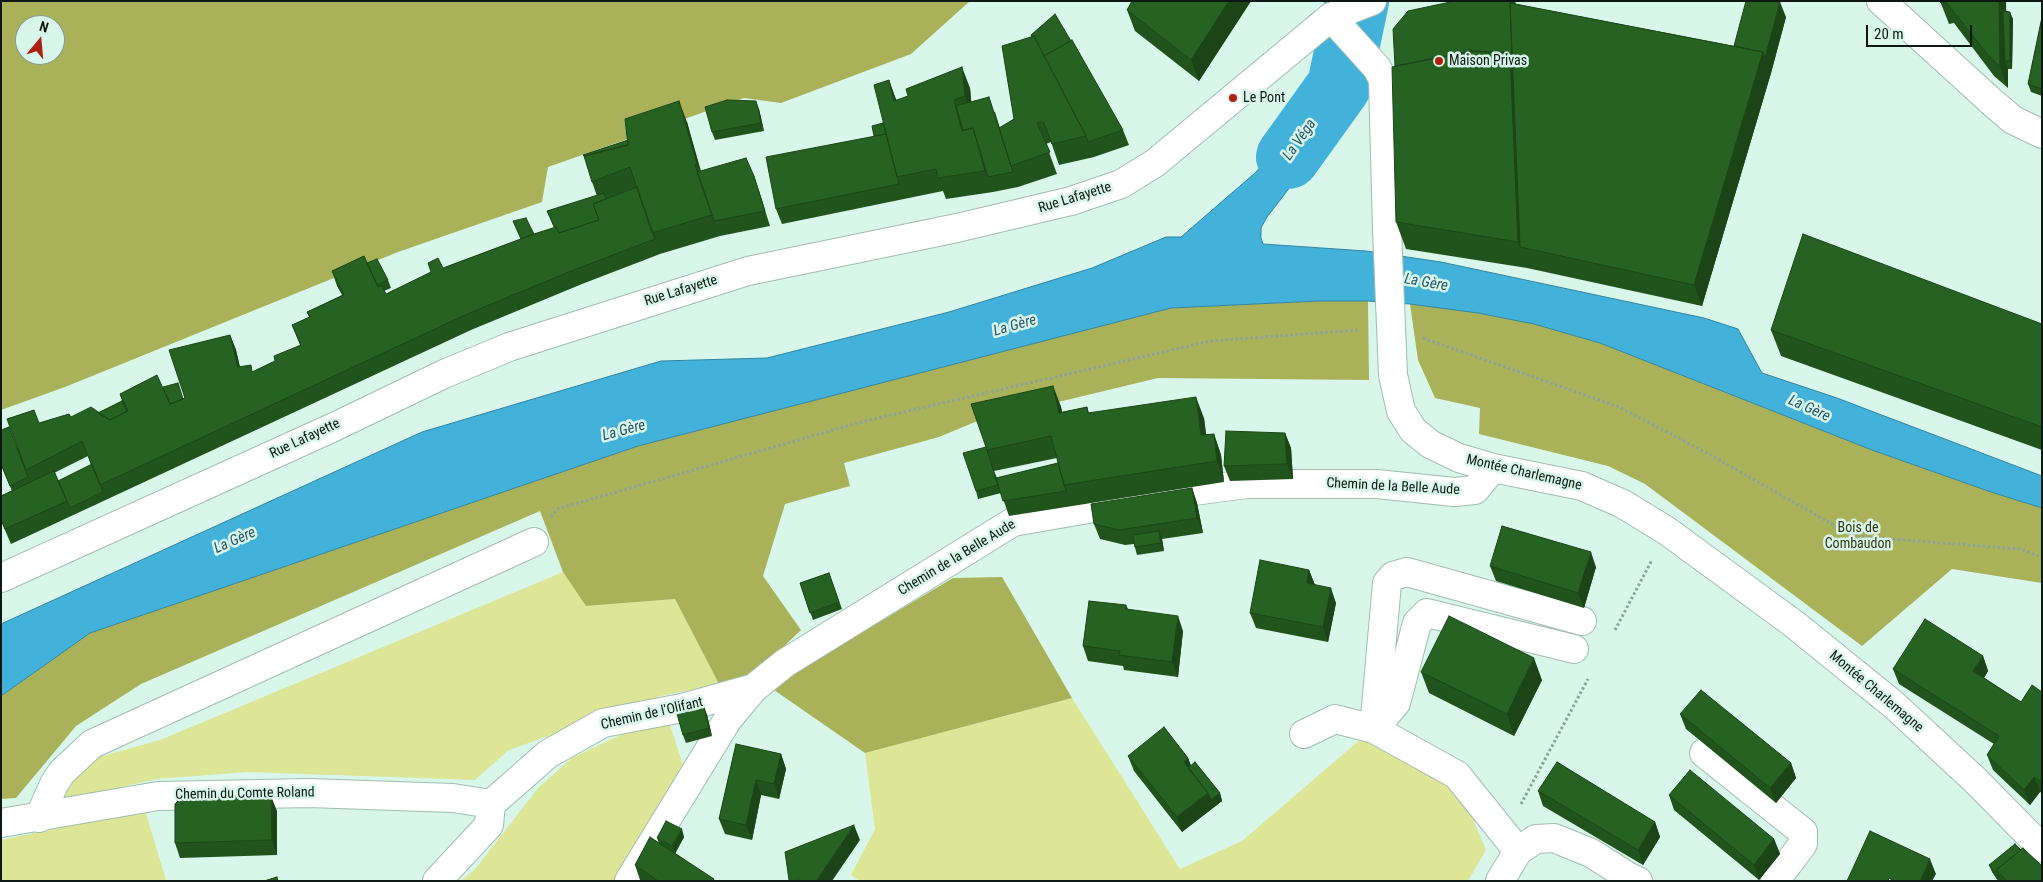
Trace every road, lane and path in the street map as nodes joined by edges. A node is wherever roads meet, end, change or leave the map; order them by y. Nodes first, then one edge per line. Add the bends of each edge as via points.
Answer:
1 (1372, 1) edge
2 (1881, 1) edge
3 (1328, 9) edge
4 (2042, 134) edge
5 (1391, 327) junction
6 (1493, 468) junction
7 (1667, 531) junction
8 (534, 542) joint
9 (2042, 557) edge
10 (1, 578) edge
11 (1582, 622) dead end
12 (1612, 635) dead end
13 (1574, 649) dead end
14 (1588, 678) dead end
15 (754, 688) junction
16 (1374, 729) junction
17 (1304, 734) dead end
18 (1704, 753) edge
19 (491, 804) junction
20 (40, 818) junction
21 (1, 823) edge
22 (1511, 843) junction
23 (2042, 848) edge
24 (437, 881) edge
25 (628, 881) edge
26 (1500, 881) edge
27 (1638, 881) edge
28 (1776, 881) edge

1 - 3 street, Rue Lafayette
2 - 4 street via 2013,120
3 - 5 street, Montée Charlemagne, bridge via 1377,68 1383,80
3 - 10 street, Rue Lafayette via 1268,70 1155,163 1121,184 1071,201 956,228 748,271 509,347
5 - 6 street, Montée Charlemagne, bridge via 1393,375 1401,411 1412,430 1430,444 1459,458
5 - 8 path via 1211,341 865,421 558,509
5 - 9 path via 1619,407 1853,536 2019,549
6 - 7 street, Montée Charlemagne via 1582,486 1623,504
6 - 15 street, Chemin de la Belle Aude via 1475,490 1454,492 1377,484 1247,484 1013,522 785,662
7 - 12 path
7 - 23 street, Montée Charlemagne via 1794,624 1894,705
8 - 20 street via 92,744 62,772
11 - 16 street via 1407,572 1393,576 1387,584
13 - 16 street via 1427,613 1416,623 1396,703
14 - 22 path
15 - 19 street, Chemin de l'Olifant via 682,708 603,723 548,754
15 - 25 street, Chemin de la Belle Aude via 728,720
16 - 17 street via 1335,719
16 - 22 street via 1457,775
18 - 28 street via 1804,832 1803,844
19 - 20 street, Chemin du Comte Roland via 453,798 309,793 158,796
19 - 24 street via 488,825
20 - 21 street, Chemin du Comte Roland
22 - 26 street
22 - 27 street via 1554,838 1591,853

